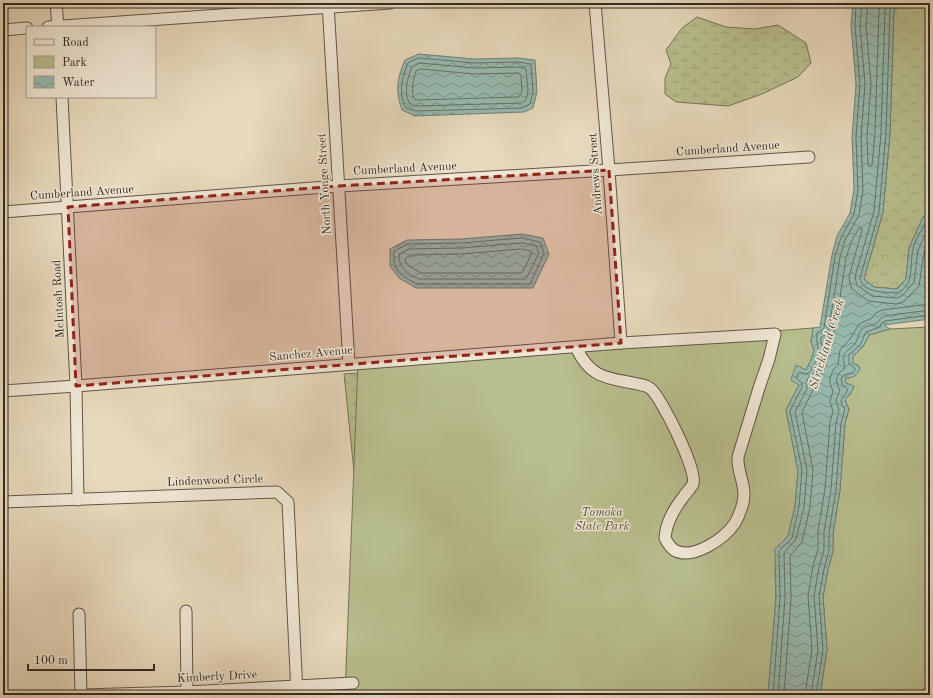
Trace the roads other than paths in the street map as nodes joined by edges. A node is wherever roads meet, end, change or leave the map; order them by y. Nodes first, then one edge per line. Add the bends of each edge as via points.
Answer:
1 (56, 3) edge
2 (390, 3) edge
3 (595, 3) edge
4 (328, 5) edge
5 (55, 26) edge
6 (67, 26) edge
7 (26, 28) edge
8 (3, 30) edge
9 (62, 98) edge
10 (809, 157) dead end
11 (609, 170) junction
12 (339, 186) junction
13 (68, 207) junction
14 (3, 212) edge
15 (621, 343) junction
16 (576, 347) junction
17 (350, 364) junction
18 (76, 386) junction
19 (3, 391) edge
20 (78, 500) junction
21 (3, 502) edge
22 (186, 612) dead end
23 (79, 614) dead end
24 (353, 683) dead end
25 (297, 691) edge
26 (187, 692) junction
27 (81, 695) edge

1 - 5 street
2 - 4 street
3 - 11 street, Andrews Street
4 - 6 street
4 - 12 street, North Yonge Street
7 - 8 street
9 - 13 street, McIntosh Road
10 - 11 street, Cumberland Avenue
11 - 12 street, Cumberland Avenue
11 - 15 street, Andrews Street
12 - 13 street, Cumberland Avenue
12 - 17 street, North Yonge Street
13 - 14 street, Cumberland Avenue
13 - 18 street, McIntosh Road
15 - 16 street, Sanchez Avenue
15 - 16 street, Sanchez Avenue via 775,334 738,457 744,483 739,514 734,524 717,541 701,549 689,552 675,550 665,538 674,509 693,484 694,478 683,444 667,414 651,389 597,374 584,363
16 - 17 street, Sanchez Avenue
17 - 18 street, Sanchez Avenue
18 - 19 street, Sanchez Avenue
18 - 20 street, McIntosh Road
20 - 21 street, Lindenwood Circle
20 - 25 street, Lindenwood Circle via 277,492 288,502
22 - 26 street
23 - 27 street
24 - 25 street, Kimberly Drive
25 - 26 street, Kimberly Drive
26 - 27 street, Kimberly Drive

